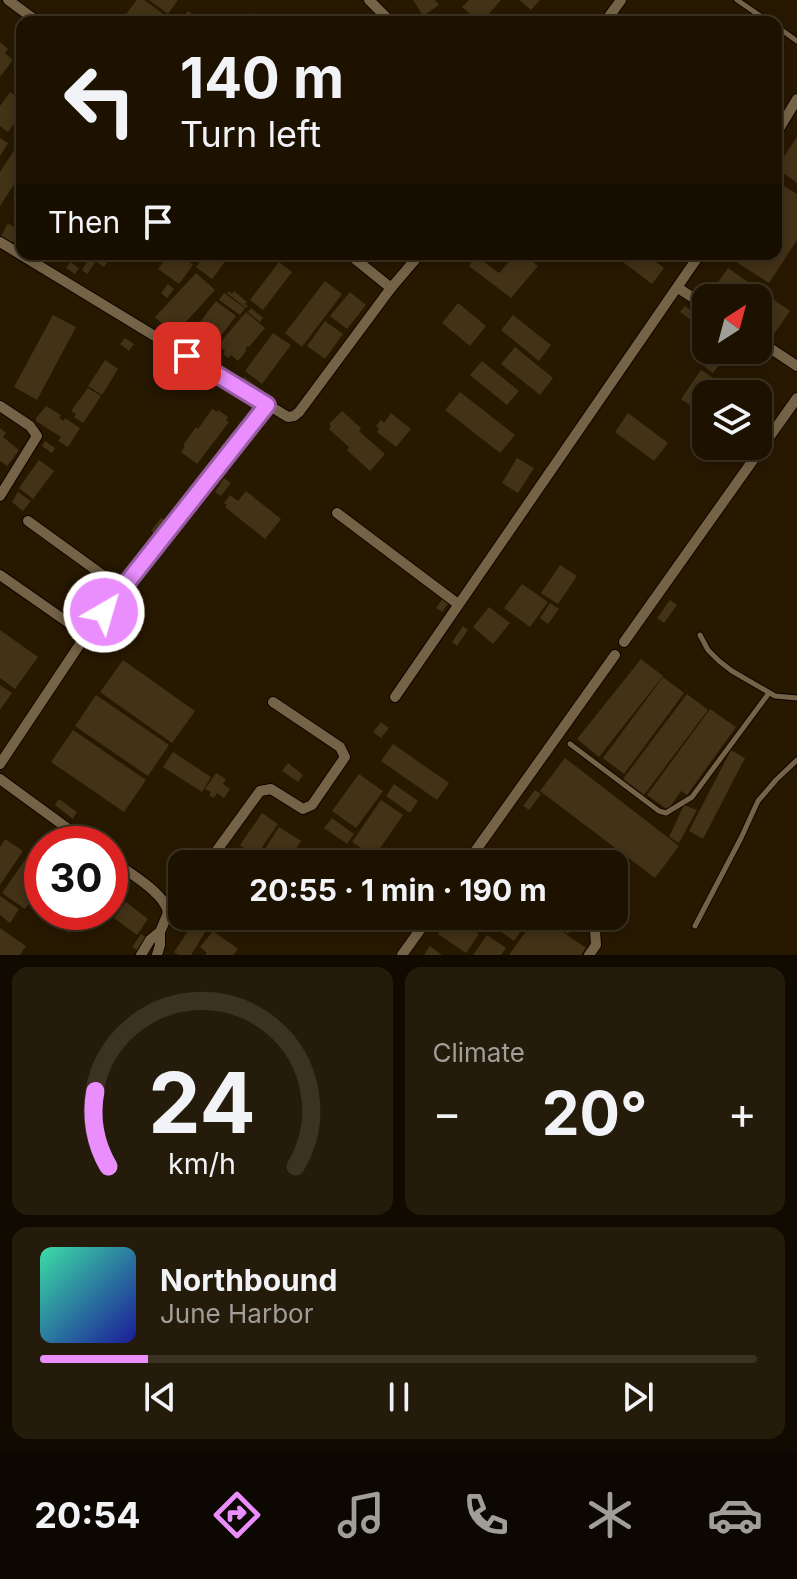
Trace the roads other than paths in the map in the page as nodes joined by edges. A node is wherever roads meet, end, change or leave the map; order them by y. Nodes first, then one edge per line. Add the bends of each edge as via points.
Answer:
1 (8, 0) edge
2 (369, 0) edge
3 (737, 0) edge
4 (30, 16) edge
5 (385, 16) edge
6 (760, 16) edge
7 (797, 99) edge
8 (782, 124) edge
9 (29, 260) edge
10 (356, 260) edge
11 (415, 260) edge
12 (696, 260) edge
13 (391, 288) junction
14 (678, 288) junction
15 (692, 297) edge
16 (772, 349) edge
17 (797, 366) edge
18 (797, 398) edge
19 (267, 405) junction
20 (0, 406) edge
21 (0, 496) edge
22 (337, 513) dead end
23 (28, 521) dead end
24 (0, 575) edge
25 (122, 589) junction
26 (458, 604) junction
27 (86, 635) junction
28 (700, 635) dead end
29 (624, 642) dead end
30 (615, 655) dead end
31 (769, 693) junction
32 (395, 697) dead end
33 (797, 698) edge
34 (273, 702) dead end
35 (570, 744) dead end
36 (797, 760) edge
37 (0, 764) edge
38 (1, 781) edge
39 (64, 826) edge
40 (217, 850) edge
41 (476, 850) edge
42 (128, 872) edge
43 (168, 913) joint
44 (695, 926) dead end
45 (420, 930) edge
46 (595, 930) edge
47 (160, 932) junction
48 (141, 955) edge
49 (157, 955) edge
50 (402, 955) edge
51 (589, 955) edge

1 - 4 street
2 - 5 street
3 - 6 lane
7 - 8 street
9 - 19 street
10 - 13 street
11 - 13 street
12 - 14 street
13 - 19 street via 299,412 288,417
14 - 15 street
14 - 26 street
16 - 17 street
18 - 29 street
19 - 25 street
20 - 21 street via 37,436
22 - 26 street
23 - 25 street
24 - 27 street
25 - 27 street
26 - 32 street
27 - 37 street
28 - 31 lane via 719,661
30 - 41 street
31 - 33 lane
31 - 35 lane via 692,797 666,813
34 - 40 street via 340,747 345,757 312,805 303,809 271,789 260,791
36 - 44 lane via 758,801
38 - 39 street
42 - 43 street via 157,894
43 - 47 street
45 - 50 street
46 - 51 street via 596,945
47 - 48 street
47 - 49 street

